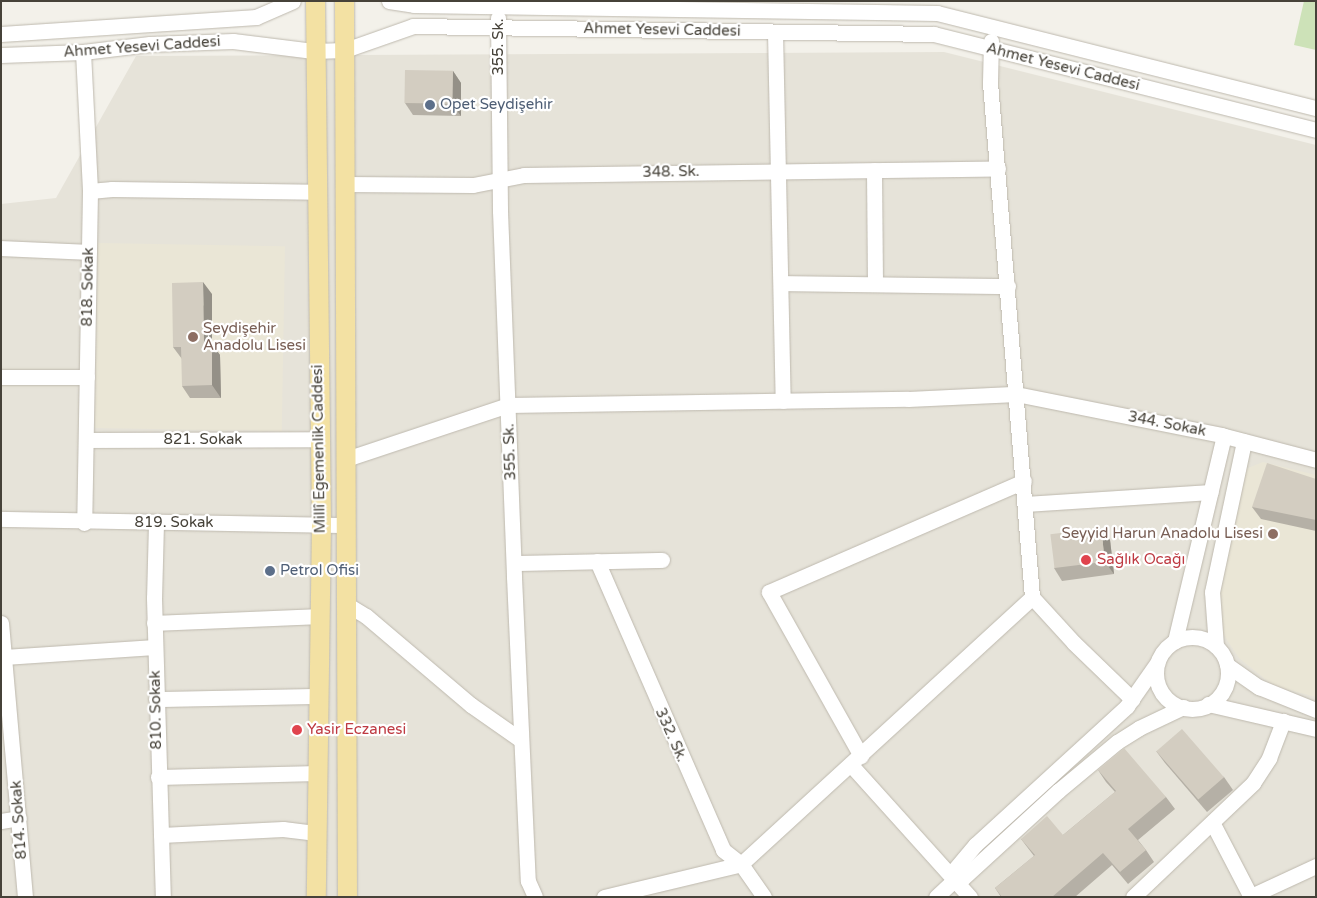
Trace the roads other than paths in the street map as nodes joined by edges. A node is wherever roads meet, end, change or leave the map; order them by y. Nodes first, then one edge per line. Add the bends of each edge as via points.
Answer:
1 (293, 1) edge
2 (315, 1) edge
3 (344, 1) edge
4 (389, 1) edge
5 (730, 5) edge
6 (500, 6) junction
7 (992, 27) junction
8 (497, 28) junction
9 (775, 32) junction
10 (1, 34) edge
11 (990, 49) junction
12 (345, 50) junction
13 (313, 51) junction
14 (83, 52) junction
15 (1, 55) edge
16 (1316, 108) edge
17 (1316, 130) edge
18 (998, 168) junction
19 (778, 170) junction
20 (874, 170) junction
21 (501, 180) junction
22 (345, 184) junction
23 (90, 191) junction
24 (316, 192) junction
25 (1, 248) edge
26 (89, 252) junction
27 (783, 283) junction
28 (875, 284) junction
29 (1008, 286) junction
30 (1, 377) edge
31 (87, 377) junction
32 (1016, 394) junction
33 (783, 401) junction
34 (508, 405) junction
35 (1224, 436) junction
36 (319, 439) junction
37 (87, 440) junction
38 (1244, 441) junction
39 (346, 459) junction
40 (1316, 460) edge
41 (1024, 481) junction
42 (1211, 492) junction
43 (1025, 504) junction
44 (1, 519) edge
45 (84, 523) junction
46 (156, 523) junction
47 (321, 523) junction
48 (346, 525) junction
49 (662, 560) dead end
50 (597, 561) junction
51 (514, 563) junction
52 (1032, 597) junction
53 (346, 604) junction
54 (320, 616) junction
55 (1, 623) edge
56 (154, 623) junction
57 (1175, 641) junction
58 (1216, 646) junction
59 (155, 647) junction
60 (4, 657) junction
61 (1158, 663) junction
62 (1227, 665) junction
63 (319, 696) junction
64 (156, 699) junction
65 (1132, 699) junction
66 (1208, 704) junction
67 (1184, 707) junction
68 (1316, 710) edge
69 (1283, 721) junction
70 (1316, 729) edge
71 (521, 740) junction
72 (856, 760) junction
73 (318, 773) junction
74 (158, 777) junction
75 (19, 818) junction
76 (1, 821) edge
77 (1213, 824) junction
78 (317, 833) junction
79 (161, 835) junction
80 (741, 864) junction
81 (1316, 866) edge
82 (953, 881) junction
83 (25, 897) edge
84 (163, 897) edge
85 (316, 897) edge
86 (347, 897) edge
87 (535, 897) edge
88 (604, 897) edge
89 (764, 897) edge
90 (936, 897) edge
91 (970, 897) edge
92 (1133, 897) edge
93 (1251, 897) edge

1 - 10 street, Ahmet Yesevi Caddesi via 256,17
2 - 13 main road, Millî Egemenlik Caddesi
3 - 12 main road, Millî Egemenlik Caddesi
4 - 6 street, Ahmet Yesevi Caddesi
5 - 6 street, Ahmet Yesevi Caddesi
5 - 7 street, Ahmet Yesevi Caddesi via 937,13
6 - 8 street, 355. Sk.
7 - 11 street
7 - 16 street, Ahmet Yesevi Caddesi
8 - 9 street, Ahmet Yesevi Caddesi
8 - 12 street, Ahmet Yesevi Caddesi via 412,26
8 - 21 street, 355. Sk.
9 - 11 street, Ahmet Yesevi Caddesi via 934,34
9 - 19 street
11 - 17 street, Ahmet Yesevi Caddesi
11 - 18 street
12 - 13 street, Ahmet Yesevi Caddesi
12 - 22 main road, Millî Egemenlik Caddesi
13 - 14 street, Ahmet Yesevi Caddesi via 233,41 150,44
13 - 24 main road, Millî Egemenlik Caddesi
14 - 15 street, Ahmet Yesevi Caddesi
14 - 23 street, 818. Sokak
18 - 20 street, 348. Sk.
18 - 29 street
19 - 20 street, 348. Sk.
19 - 21 street, 348. Sk. via 524,175
19 - 27 street
20 - 28 street
21 - 22 street, 348. Sk. via 473,185
21 - 34 street, 355. Sk.
22 - 39 main road, Millî Egemenlik Caddesi
23 - 24 street via 112,188
23 - 26 street, 818. Sokak
24 - 36 main road, Millî Egemenlik Caddesi
25 - 26 street
26 - 31 street, 818. Sokak
27 - 28 street
27 - 33 street
28 - 29 street
29 - 32 street
30 - 31 street
31 - 37 street, 818. Sokak
32 - 33 street, 344. Sokak
32 - 35 street, 344. Sokak
32 - 41 street
33 - 34 street, 344. Sokak
34 - 39 street, 344. Sokak
34 - 51 street, 355. Sk.
35 - 38 street, 344. Sokak
35 - 42 street
36 - 37 street, 821. Sokak
36 - 47 main road, Millî Egemenlik Caddesi
37 - 45 street, 818. Sokak
38 - 40 street, 344. Sokak
38 - 58 street via 1212,592
39 - 48 main road, Millî Egemenlik Caddesi
41 - 43 street
41 - 72 street via 769,592
42 - 43 street
42 - 57 street
43 - 52 street
44 - 45 street, 819. Sokak
45 - 46 street, 819. Sokak
46 - 47 street, 819. Sokak
46 - 56 street, 810. Sokak
47 - 48 street, 819. Sokak
47 - 54 main road, Millî Egemenlik Caddesi
48 - 53 main road, Millî Egemenlik Caddesi
49 - 50 street
50 - 51 street
50 - 80 street, 332. Sk. via 723,850
51 - 71 street, 355. Sk.
52 - 65 street
52 - 72 street
53 - 71 street via 366,616 471,706
53 - 86 main road, Millî Egemenlik Caddesi
54 - 56 street
54 - 63 main road, Millî Egemenlik Caddesi
55 - 60 street, 814. Sokak
56 - 59 street, 810. Sokak
57 - 58 street via 1196,637
57 - 61 street via 1164,650
58 - 62 street
59 - 60 street
59 - 64 street, 810. Sokak
60 - 75 street, 814. Sokak
61 - 65 street
61 - 67 street via 1156,677 1161,691 1170,701
62 - 66 street via 1225,686
62 - 68 street via 1259,688
63 - 64 street
63 - 73 main road, Millî Egemenlik Caddesi
64 - 74 street, 810. Sokak
65 - 82 street via 1054,776 975,845 954,870
66 - 67 street
66 - 69 street
67 - 82 street via 1138,728 1117,742 963,878
69 - 70 street
69 - 77 street via 1269,758 1254,782
71 - 87 street, 355. Sk. via 528,881
72 - 80 street
72 - 82 street
73 - 74 street
73 - 78 main road, Millî Egemenlik Caddesi
74 - 79 street, 810. Sokak
75 - 76 street
75 - 83 street, 814. Sokak
77 - 92 street
77 - 93 street
78 - 79 street via 283,830
78 - 85 main road, Millî Egemenlik Caddesi
79 - 84 street, 810. Sokak
80 - 88 street
80 - 89 street, 332. Sk.
81 - 93 street
82 - 90 street
82 - 91 street

